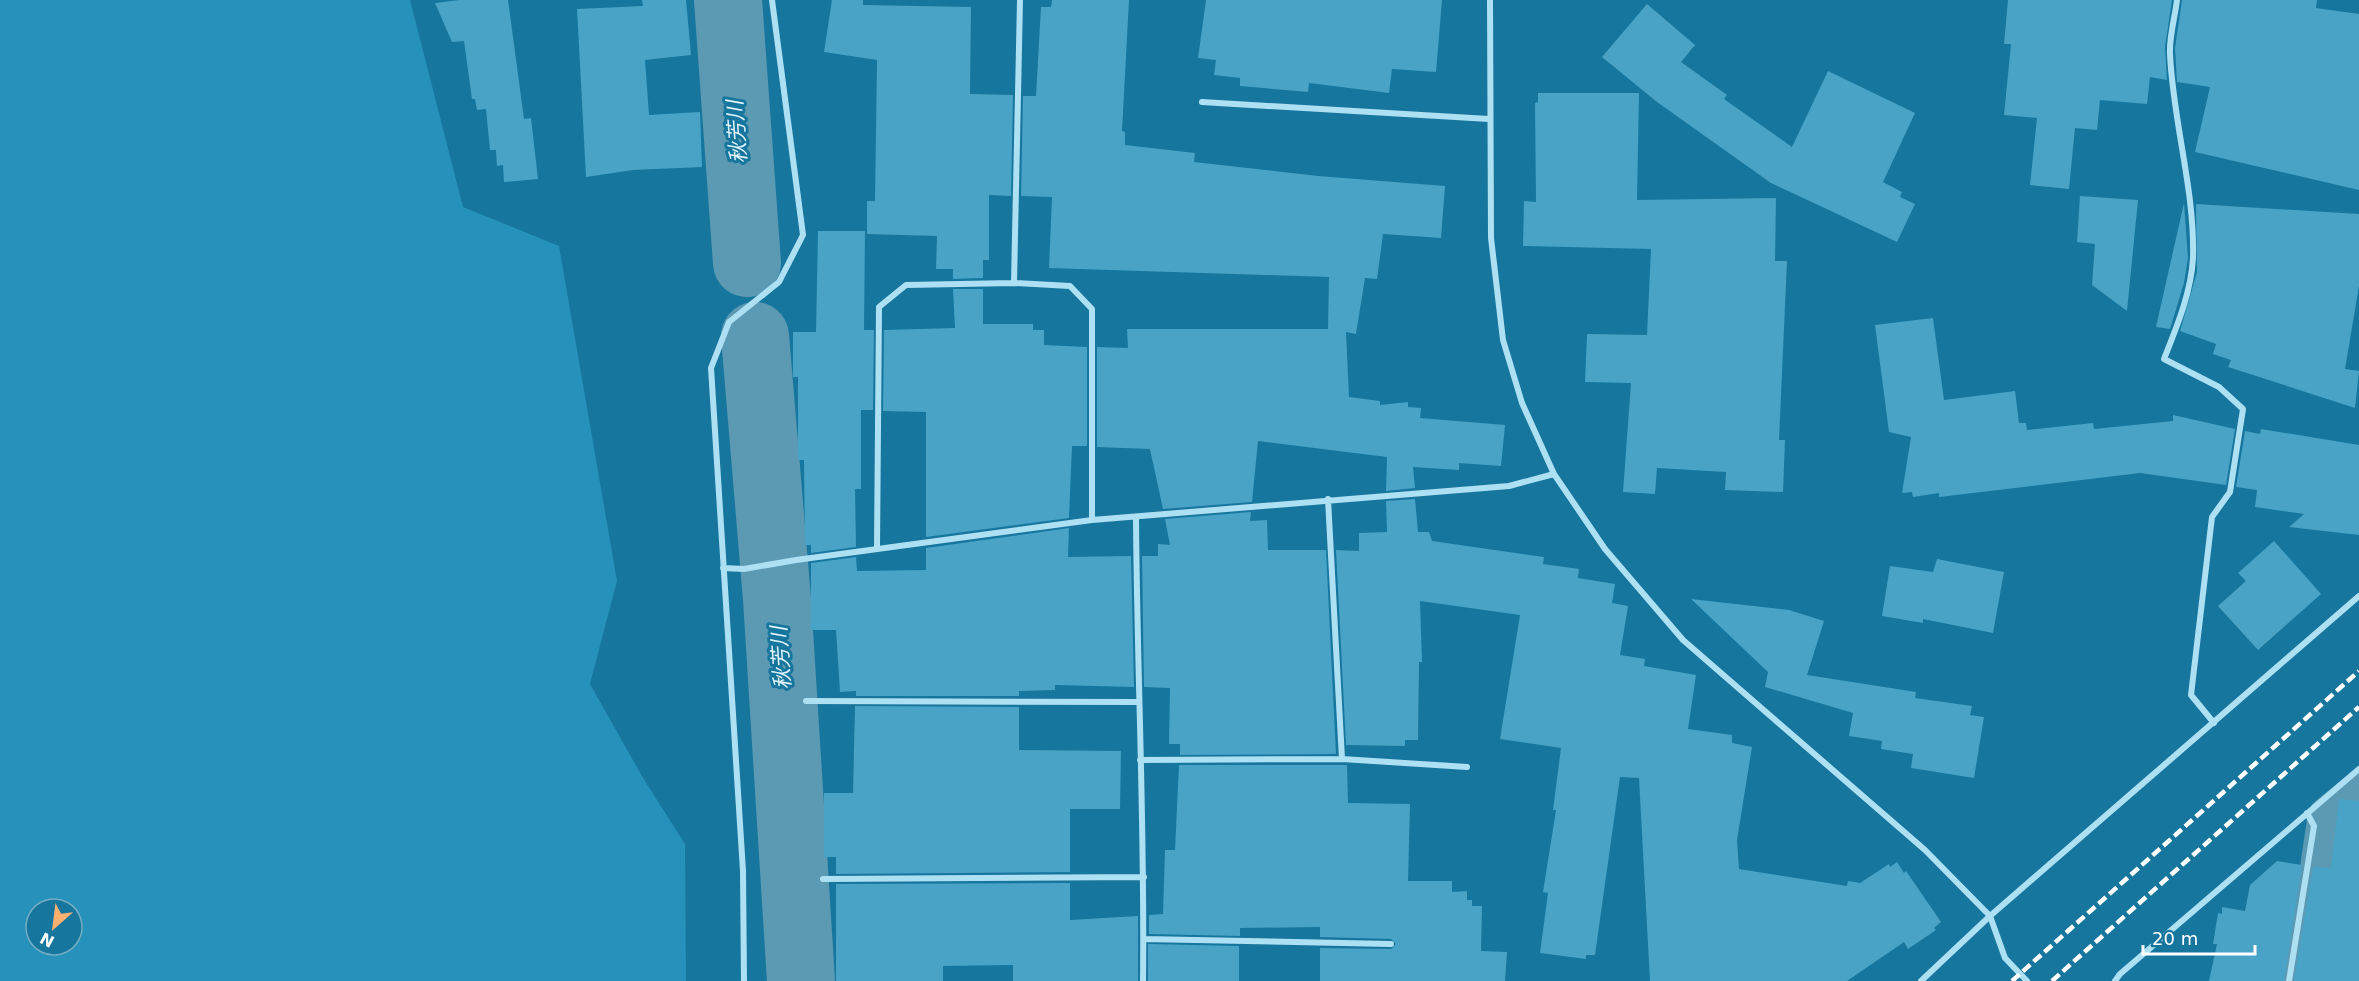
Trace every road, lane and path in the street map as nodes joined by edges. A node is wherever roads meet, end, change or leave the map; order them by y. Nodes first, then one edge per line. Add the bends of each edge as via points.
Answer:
1 (772, 0) edge
2 (1020, 0) edge
3 (1490, 0) edge
4 (2177, 0) edge
5 (1202, 102) dead end
6 (1490, 119) junction
7 (1014, 283) junction
8 (1554, 474) junction
9 (1328, 499) junction
10 (1136, 518) junction
11 (1092, 520) junction
12 (877, 548) junction
13 (723, 568) junction
14 (2359, 596) edge
15 (807, 701) dead end
16 (1138, 702) junction
17 (2214, 723) junction
18 (1342, 759) junction
19 (1140, 760) junction
20 (1467, 767) dead end
21 (2359, 769) edge
22 (2307, 813) junction
23 (1144, 877) junction
24 (824, 879) dead end
25 (1990, 916) junction
26 (1144, 939) junction
27 (1391, 944) dead end
28 (744, 981) edge
29 (1143, 981) edge
30 (1921, 981) edge
31 (2027, 981) edge
32 (2115, 981) edge
33 (2289, 981) edge

1 - 13 street via 803,236 779,282 729,322 711,368
2 - 7 street
3 - 6 street
4 - 17 street via 2170,51 2193,259 2184,308 2164,359 2219,387 2243,409 2230,492 2212,517 2191,695
5 - 6 street
6 - 8 street via 1491,238 1503,340 1522,403
7 - 11 street via 1070,286 1092,309
7 - 12 street via 906,285 879,307
8 - 9 street via 1509,486
8 - 25 street via 1605,549 1683,640 1925,850
9 - 10 street
9 - 18 street
10 - 11 street
10 - 16 street
11 - 12 street
12 - 13 street via 744,569
13 - 28 street via 743,871
14 - 17 street
15 - 16 street
16 - 19 street
17 - 25 street
18 - 19 street
18 - 20 street
19 - 23 street
21 - 22 street
22 - 32 street
22 - 33 street via 2314,826
23 - 24 street
23 - 26 street
25 - 30 street
25 - 31 street via 2005,958
26 - 27 street
26 - 29 street

